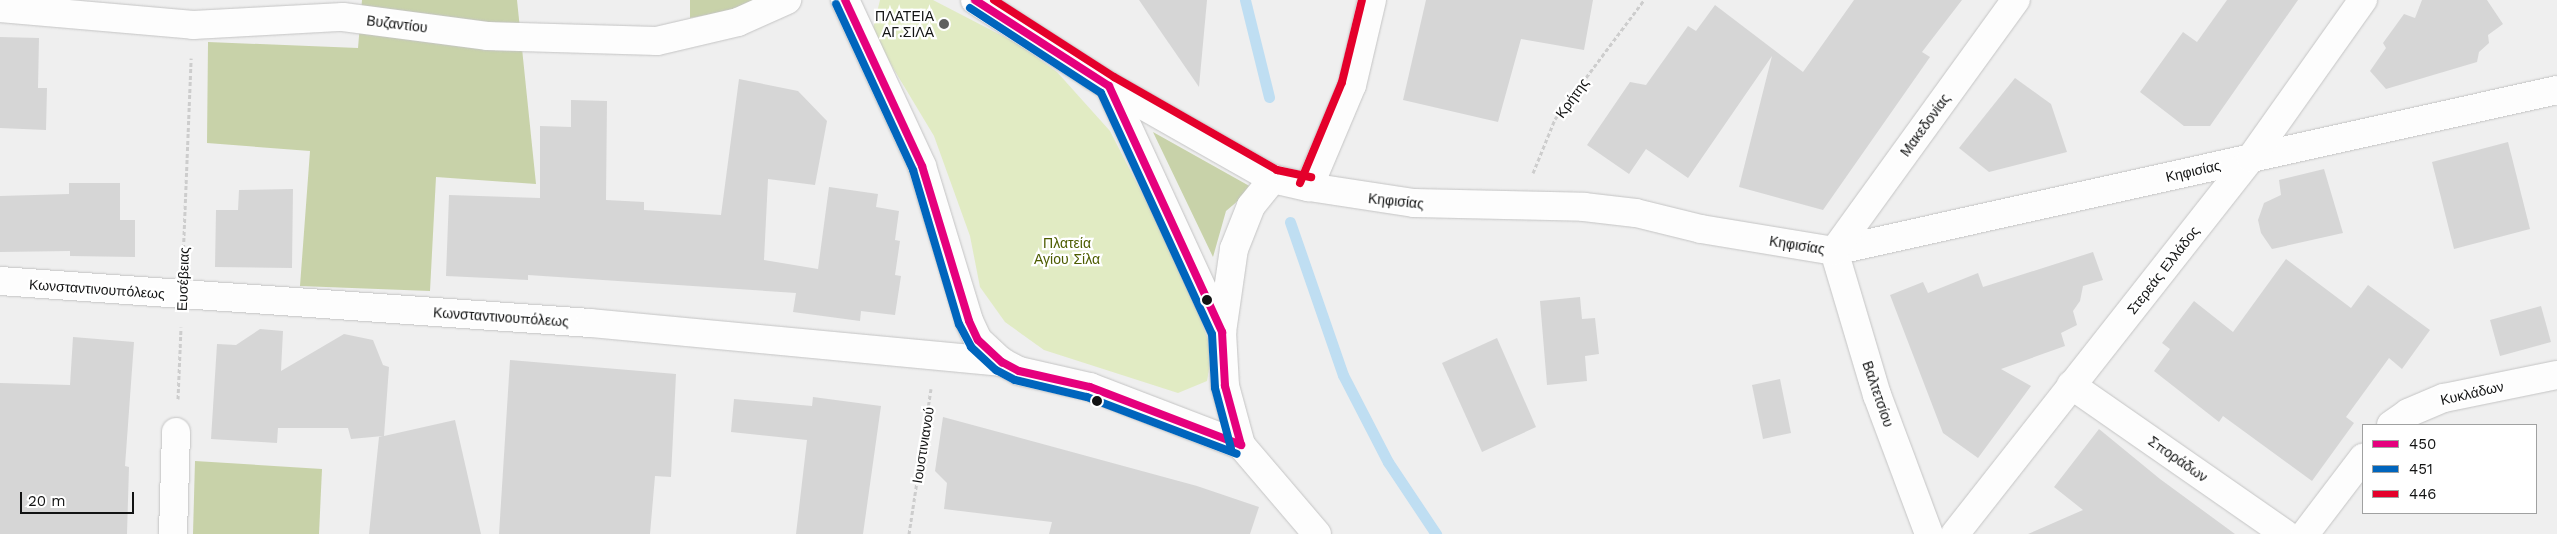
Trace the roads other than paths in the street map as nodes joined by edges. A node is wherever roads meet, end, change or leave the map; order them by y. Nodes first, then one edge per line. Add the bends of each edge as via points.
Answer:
1 (787, 0) edge
2 (845, 0) edge
3 (975, 0) edge
4 (1372, 0) edge
5 (2016, 0) edge
6 (2363, 0) edge
7 (0, 8) edge
8 (344, 9) edge
9 (1109, 86) junction
10 (2557, 90) edge
11 (2251, 158) junction
12 (1273, 179) junction
13 (1309, 187) junction
14 (1834, 251) junction
15 (0, 281) edge
16 (1222, 332) junction
17 (1002, 362) junction
18 (2557, 375) edge
19 (2071, 385) junction
20 (2392, 424) edge
21 (176, 432) road end
22 (1241, 445) junction
23 (2362, 459) edge
24 (173, 534) edge
25 (1317, 534) edge
26 (1929, 534) edge
27 (1955, 534) edge
28 (2285, 534) edge
29 (2305, 534) edge

1 - 8 street, Βυζαντίου via 738,22 657,41 487,36
2 - 17 street, Κωνσταντινουπόλεως via 922,166 978,340
3 - 9 street, Κηφισίας
4 - 13 street via 1352,84
5 - 14 street, Μακεδονίας
6 - 11 street, Στερεάς Ελλάδος
7 - 8 street, Βυζαντίου via 193,25
9 - 12 street, Κηφισίας
9 - 16 street
10 - 11 street, Κηφισίας
11 - 14 street, Κηφισίας
11 - 19 street, Στερεάς Ελλάδος
12 - 13 street, Κηφισίας
12 - 16 street via 1252,206 1234,249
13 - 14 street, Κηφισίας via 1405,203 1584,208 1636,213 1701,229
14 - 26 street, Βαλτετσίου via 1877,395
15 - 17 street, Κωνσταντινουπόλεως via 590,323
16 - 22 street via 1225,386
17 - 22 street, Κωνσταντινουπόλεως via 1019,371 1090,386
18 - 20 street, Κυκλάδων via 2444,398 2408,413
19 - 27 street, Στερεάς Ελλάδος
19 - 28 street, Σποράδων
21 - 24 street
22 - 25 street
23 - 29 street

